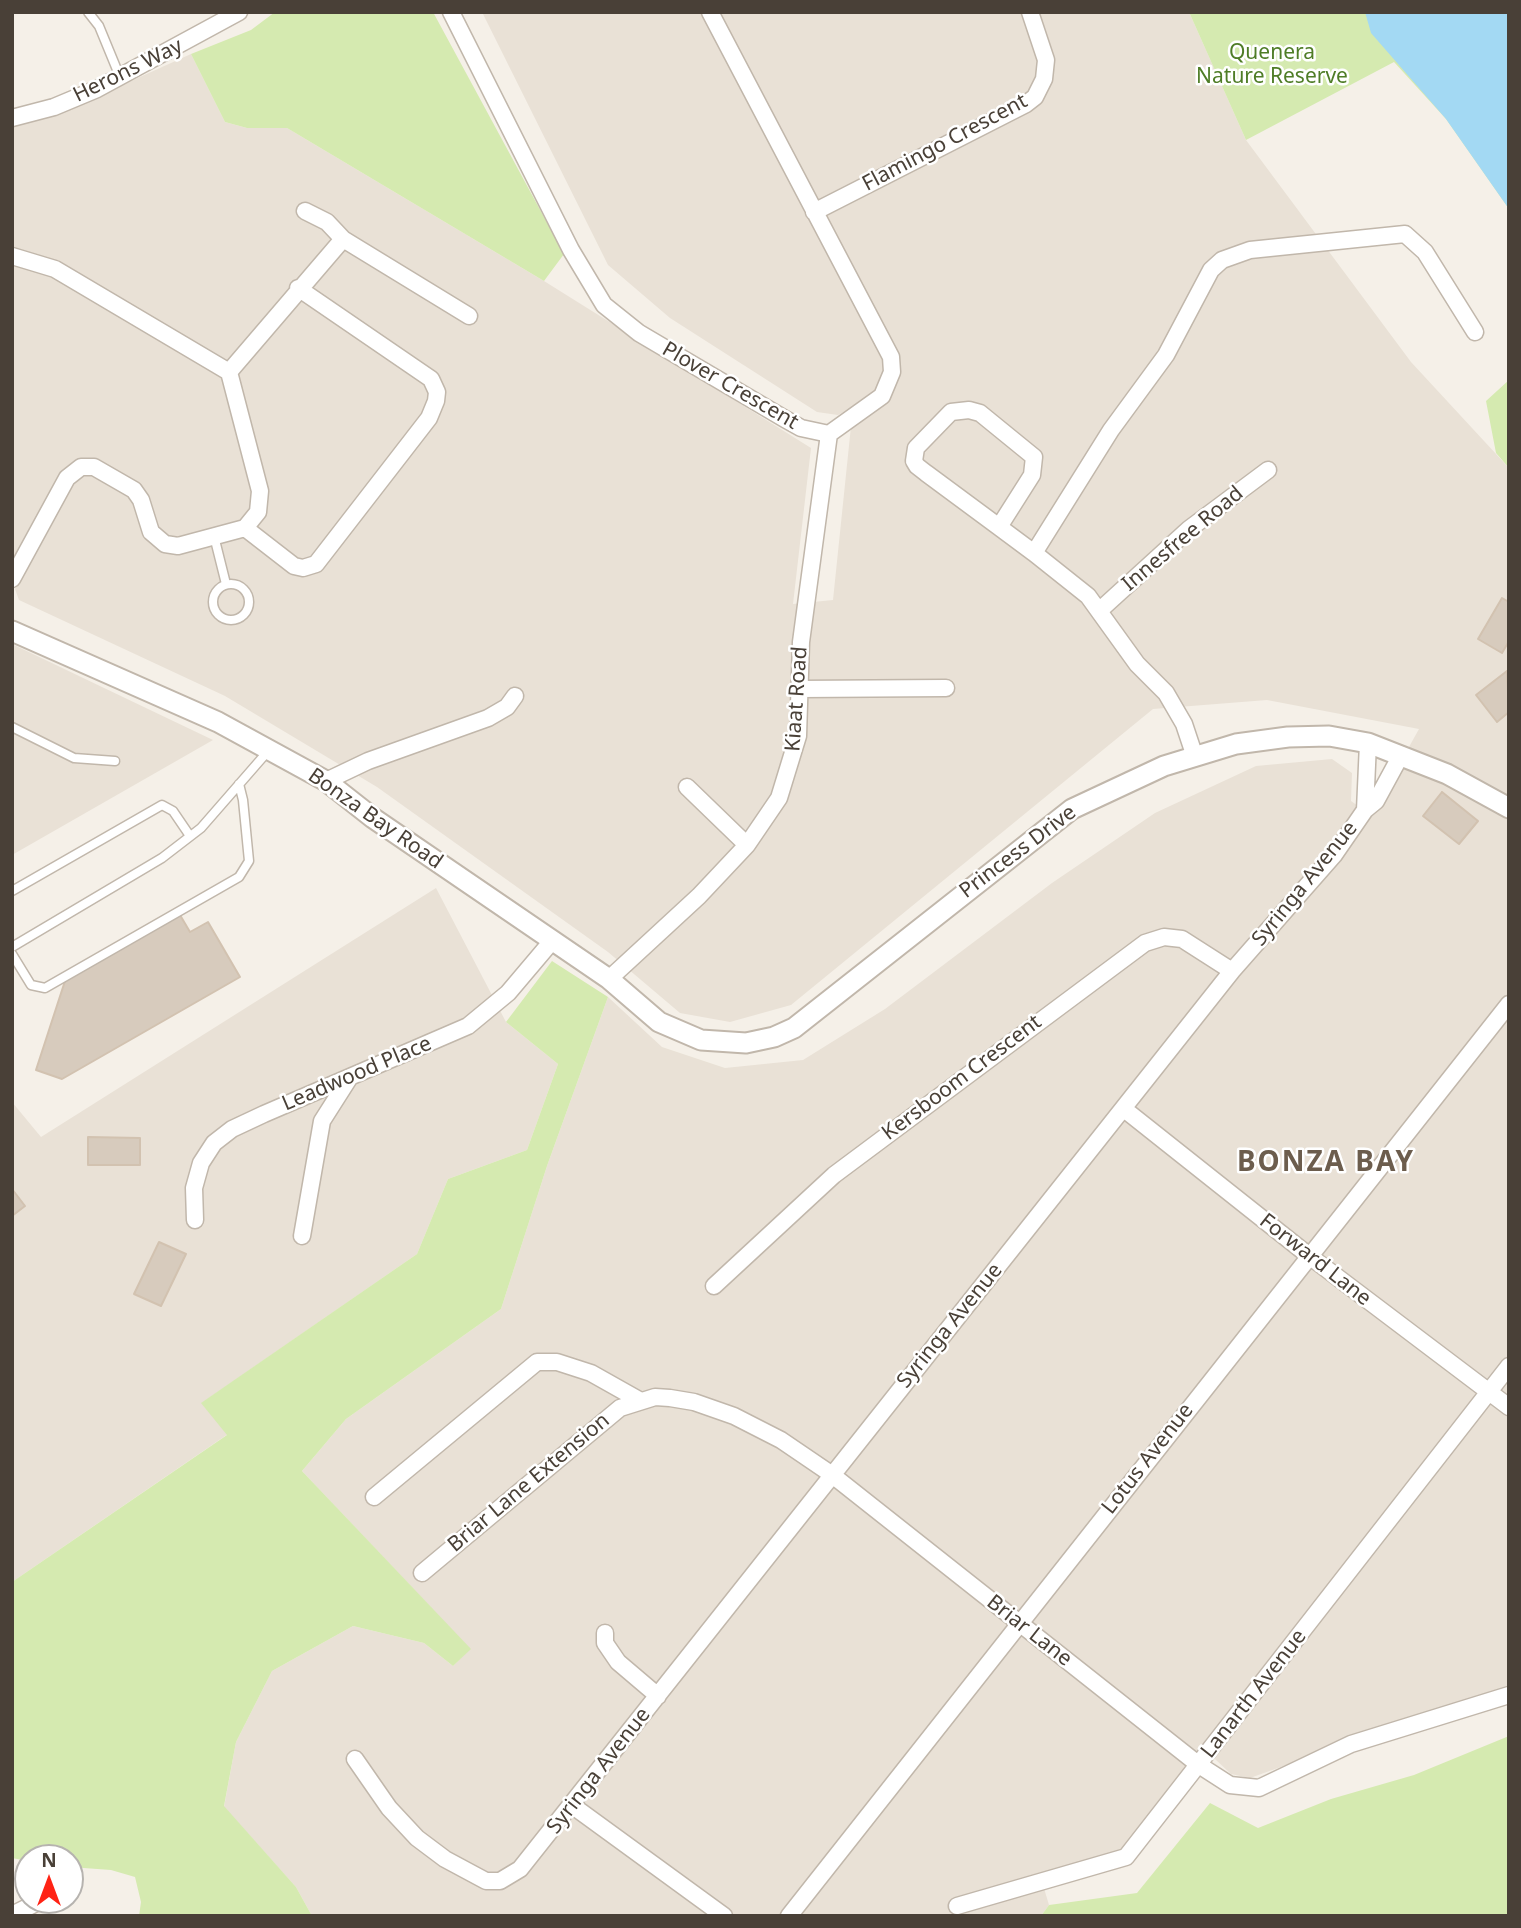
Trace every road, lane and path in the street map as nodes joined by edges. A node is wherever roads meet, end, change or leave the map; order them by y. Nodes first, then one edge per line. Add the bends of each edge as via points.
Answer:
1 (88, 12) edge
2 (239, 12) edge
3 (451, 12) edge
4 (710, 12) edge
5 (1030, 12) edge
6 (120, 77) junction
7 (12, 118) edge
8 (305, 211) dead end
9 (814, 212) junction
10 (343, 239) junction
11 (12, 256) edge
12 (298, 288) junction
13 (469, 316) dead end
14 (1475, 332) dead end
15 (229, 372) junction
16 (829, 434) junction
17 (1268, 470) dead end
18 (999, 527) junction
19 (245, 528) junction
20 (214, 536) junction
21 (1034, 553) junction
22 (12, 579) edge
23 (226, 584) junction
24 (1099, 611) junction
25 (12, 631) edge
26 (946, 688) dead end
27 (800, 689) junction
28 (515, 696) dead end
29 (12, 727) edge
30 (1367, 743) junction
31 (269, 750) junction
32 (1401, 755) junction
33 (1195, 757) junction
34 (116, 761) dead end
35 (326, 781) junction
36 (239, 784) junction
37 (687, 787) dead end
38 (1509, 808) edge
39 (1365, 810) junction
40 (190, 836) junction
41 (747, 845) junction
42 (12, 891) edge
43 (552, 941) junction
44 (12, 947) edge
45 (12, 954) edge
46 (1233, 971) junction
47 (609, 979) junction
48 (1509, 1004) edge
49 (351, 1075) junction
50 (1124, 1109) junction
51 (195, 1220) dead end
52 (302, 1236) dead end
53 (1308, 1255) junction
54 (713, 1286) dead end
55 (1509, 1366) edge
56 (1488, 1391) junction
57 (639, 1400) junction
58 (1509, 1407) edge
59 (831, 1474) junction
60 (374, 1497) dead end
61 (422, 1573) dead end
62 (1020, 1624) junction
63 (605, 1633) dead end
64 (1509, 1695) edge
65 (657, 1696) junction
66 (355, 1759) dead end
67 (1199, 1765) junction
68 (573, 1806) junction
69 (957, 1906) dead end
70 (724, 1916) edge
71 (789, 1916) edge

1 - 6 lane via 99,26
2 - 6 street, Herons Way
3 - 16 street, Plover Crescent via 571,250 604,305 639,333 774,413 801,428
4 - 9 street
5 - 9 street, Flamingo Crescent via 1046,60 1035,97
6 - 7 street, Herons Way via 54,107
8 - 10 street via 327,222
9 - 16 street via 891,357 892,372 882,396
10 - 12 street
10 - 13 street
11 - 15 street via 55,269
12 - 15 street
12 - 19 street via 430,379 436,401 429,418 316,564 294,566
14 - 21 street via 1425,252 1405,234 1233,254 1205,280 1166,355 1111,430
15 - 19 street via 260,491 258,512
16 - 27 street, Kiaat Road via 801,642
17 - 24 street, Innesfree Road via 1189,529
18 - 18 street via 914,460 916,447 951,412 980,413 1034,457 1032,475
18 - 21 street
19 - 20 street
20 - 22 street via 178,545 156,540 134,490 94,467 81,467 67,478
20 - 23 lane
21 - 24 street via 1088,596
23 - 23 lane via 212,599 220,618 230,621 241,618 250,600 246,590
24 - 33 street via 1174,705
25 - 31 street, Bonza Bay Road via 218,722
26 - 27 street
27 - 41 street, Kiaat Road via 798,736 789,774 770,816
28 - 35 street via 488,719 368,761
29 - 34 lane via 74,758
30 - 32 street, Princess Drive
30 - 33 street, Princess Drive via 1329,736 1288,737 1236,744
30 - 39 street
31 - 35 street, Bonza Bay Road
31 - 36 lane
32 - 38 street, Princess Drive
32 - 39 street, Syringa Avenue via 1376,801
33 - 47 street, Princess Drive via 1122,783 1072,809 821,1010 774,1037 746,1043 682,1034 659,1022
35 - 43 street, Bonza Bay Road
36 - 40 lane
36 - 45 lane via 249,861 239,877 45,988 31,985
37 - 41 street
39 - 46 street, Syringa Avenue via 1334,855
40 - 42 lane via 173,811 162,805
40 - 44 lane via 162,858
41 - 47 street, Kiaat Road via 699,897
43 - 47 street, Bonza Bay Road
43 - 49 street, Leadwood Place via 508,993 468,1026
46 - 50 street, Syringa Avenue
46 - 54 street, Kersboom Crescent via 1182,939 1164,937 1145,943 834,1174
48 - 53 street, Lotus Avenue
49 - 51 street, Leadwood Place via 232,1129 214,1143 201,1163 194,1188
49 - 52 street via 323,1121
50 - 53 street, Forward Lane
50 - 59 street, Syringa Avenue
53 - 56 street, Forward Lane
53 - 62 street, Lotus Avenue
55 - 56 street, Lanarth Avenue
56 - 58 street, Forward Lane
56 - 67 street, Lanarth Avenue
57 - 59 street, Briar Lane Extension via 682,1400 734,1416 781,1440
57 - 60 street via 591,1373 556,1362 537,1362
57 - 61 street, Briar Lane Extension via 594,1427
59 - 62 street, Briar Lane
59 - 65 street, Syringa Avenue
62 - 67 street, Briar Lane
62 - 71 street, Lotus Avenue
63 - 65 street via 605,1643 618,1662
64 - 67 street, Briar Lane via 1351,1744 1259,1788 1230,1785
65 - 68 street, Syringa Avenue
66 - 68 street, Syringa Avenue via 416,1838 486,1881 500,1881 520,1869
67 - 69 street, Lanarth Avenue via 1126,1857
68 - 70 street

